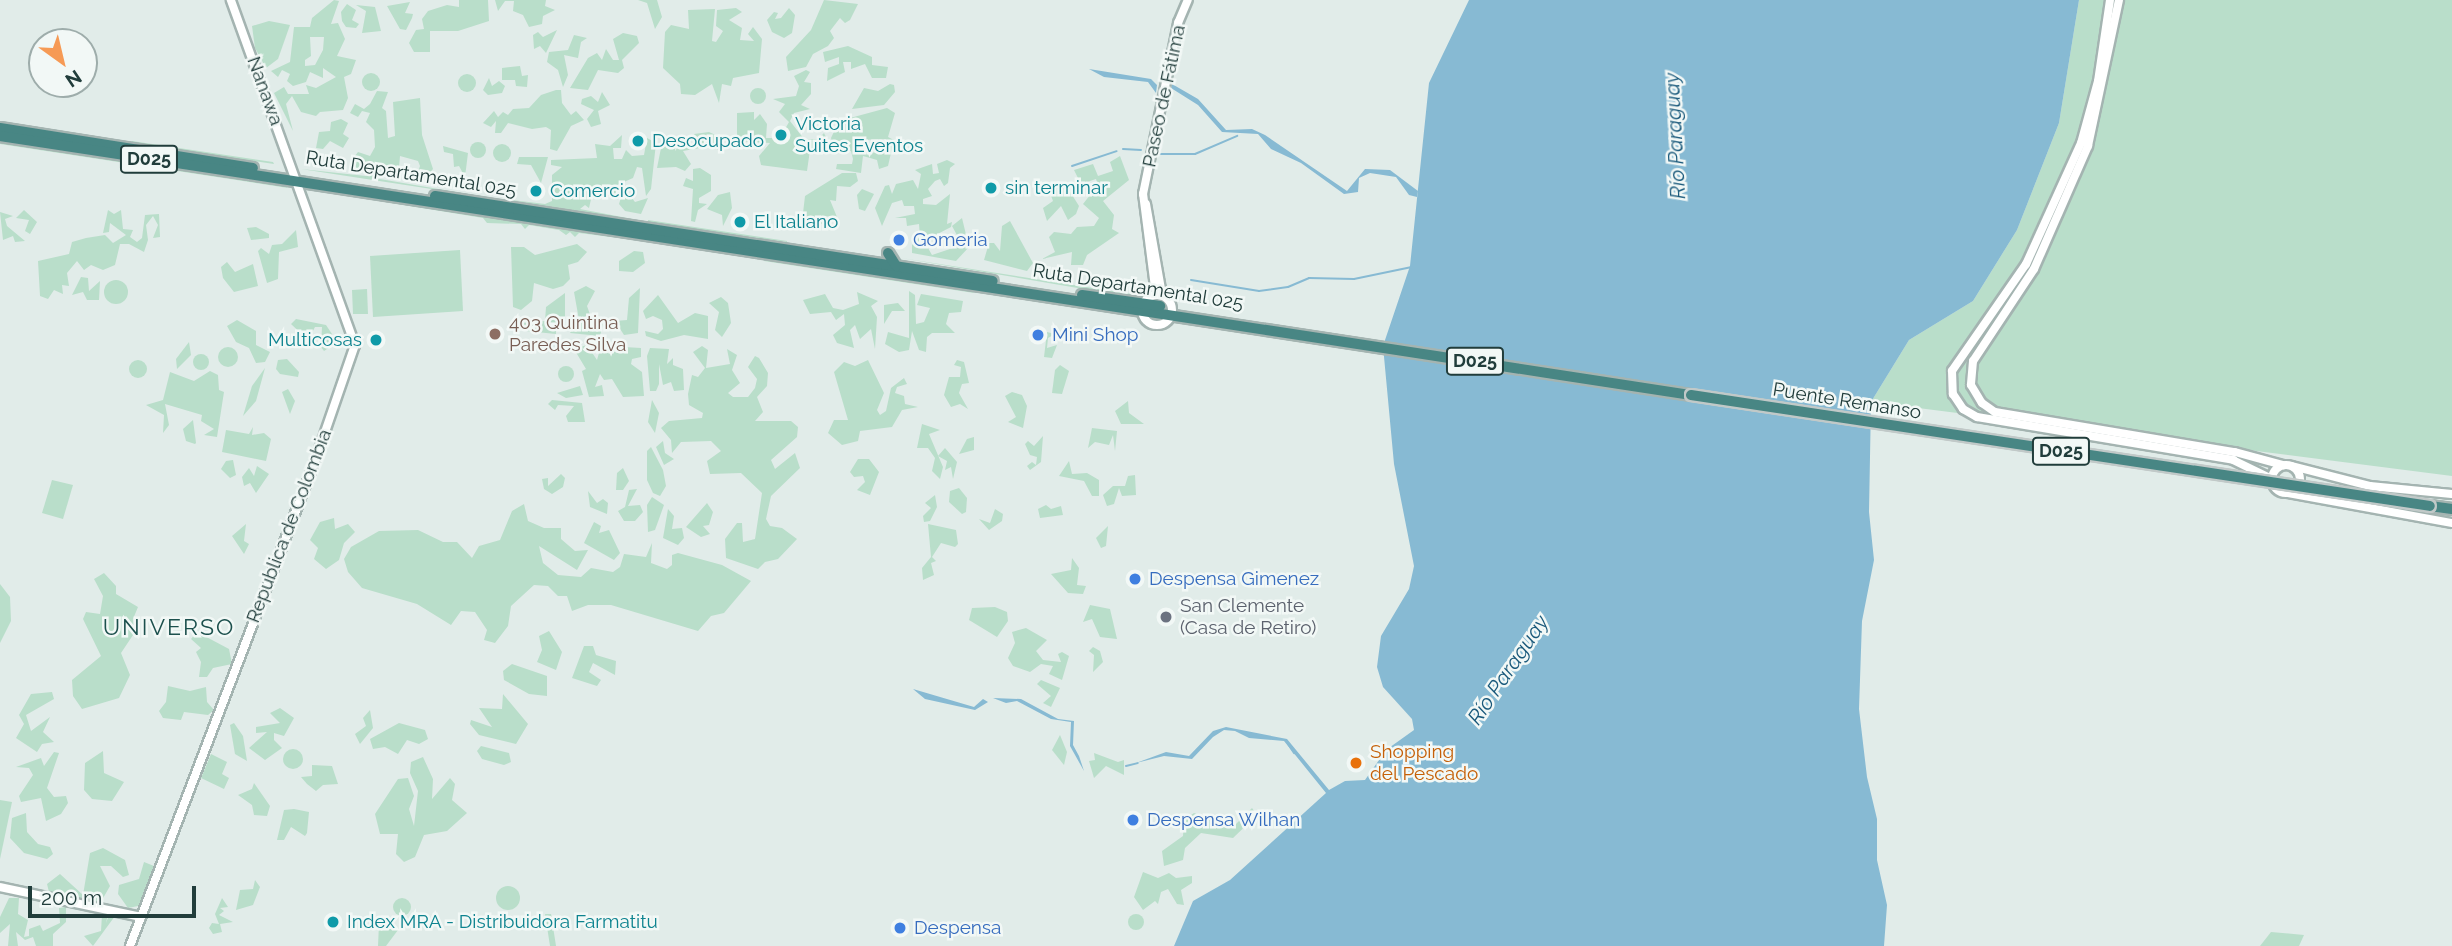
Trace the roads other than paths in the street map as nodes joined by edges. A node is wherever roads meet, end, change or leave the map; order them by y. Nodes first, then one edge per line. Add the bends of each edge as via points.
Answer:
1 (231, 0) edge
2 (1188, 0) edge
3 (2110, 0) edge
4 (2119, 0) edge
5 (0, 128) edge
6 (0, 136) edge
7 (2075, 167) junction
8 (296, 178) junction
9 (647, 232) junction
10 (888, 253) dead end
11 (896, 266) junction
12 (2019, 285) junction
13 (1159, 295) junction
14 (1143, 308) junction
15 (1172, 311) junction
16 (1259, 327) joint
17 (1957, 362) junction
18 (1970, 369) junction
19 (1982, 403) junction
20 (1972, 414) junction
21 (2288, 465) junction
22 (2317, 472) junction
23 (2272, 479) junction
24 (2300, 482) junction
25 (2288, 493) junction
26 (2452, 494) edge
27 (2314, 495) junction
28 (2452, 509) edge
29 (2452, 523) edge
30 (0, 887) edge
31 (141, 917) junction
32 (130, 946) edge

1 - 8 street, Nanawa
2 - 13 street, Paseo de Fátima via 1178,23 1143,194
3 - 7 street via 2093,99
4 - 7 street via 2097,116
5 - 8 highway, Ruta Departamental 025 / D025
6 - 8 highway, Ruta Departamental 025 / D025
7 - 12 street
8 - 9 highway, Ruta Departamental 025 / D025 via 500,200
8 - 9 highway, Ruta Departamental 025 / D025 via 372,199
8 - 31 street, Republica de Colombia via 354,336 352,360
9 - 11 highway, Ruta Departamental 025 / D025 via 789,244
9 - 14 highway, Ruta Departamental 025 / D025 via 725,253 978,292
10 - 11 highway
11 - 14 highway, Ruta Departamental 025 / D025
12 - 17 street
12 - 18 street
13 - 14 street
13 - 15 street
14 - 15 highway, Ruta Departamental 025 / D025
14 - 15 street via 1155,324
15 - 16 highway, Ruta Departamental 025 / D025
16 - 28 highway, Puente Remanso / D025, bridge
17 - 18 street
17 - 20 street via 1951,388 1960,405
18 - 19 street via 1971,385
19 - 20 street
19 - 21 street via 2005,414
20 - 23 street via 2233,460
21 - 22 street
21 - 23 street
21 - 24 street
22 - 24 street
22 - 26 street via 2371,486
23 - 25 street via 2275,488
24 - 25 street
24 - 27 street
25 - 27 street
27 - 29 street
30 - 31 street
31 - 32 street, Republica de Colombia

